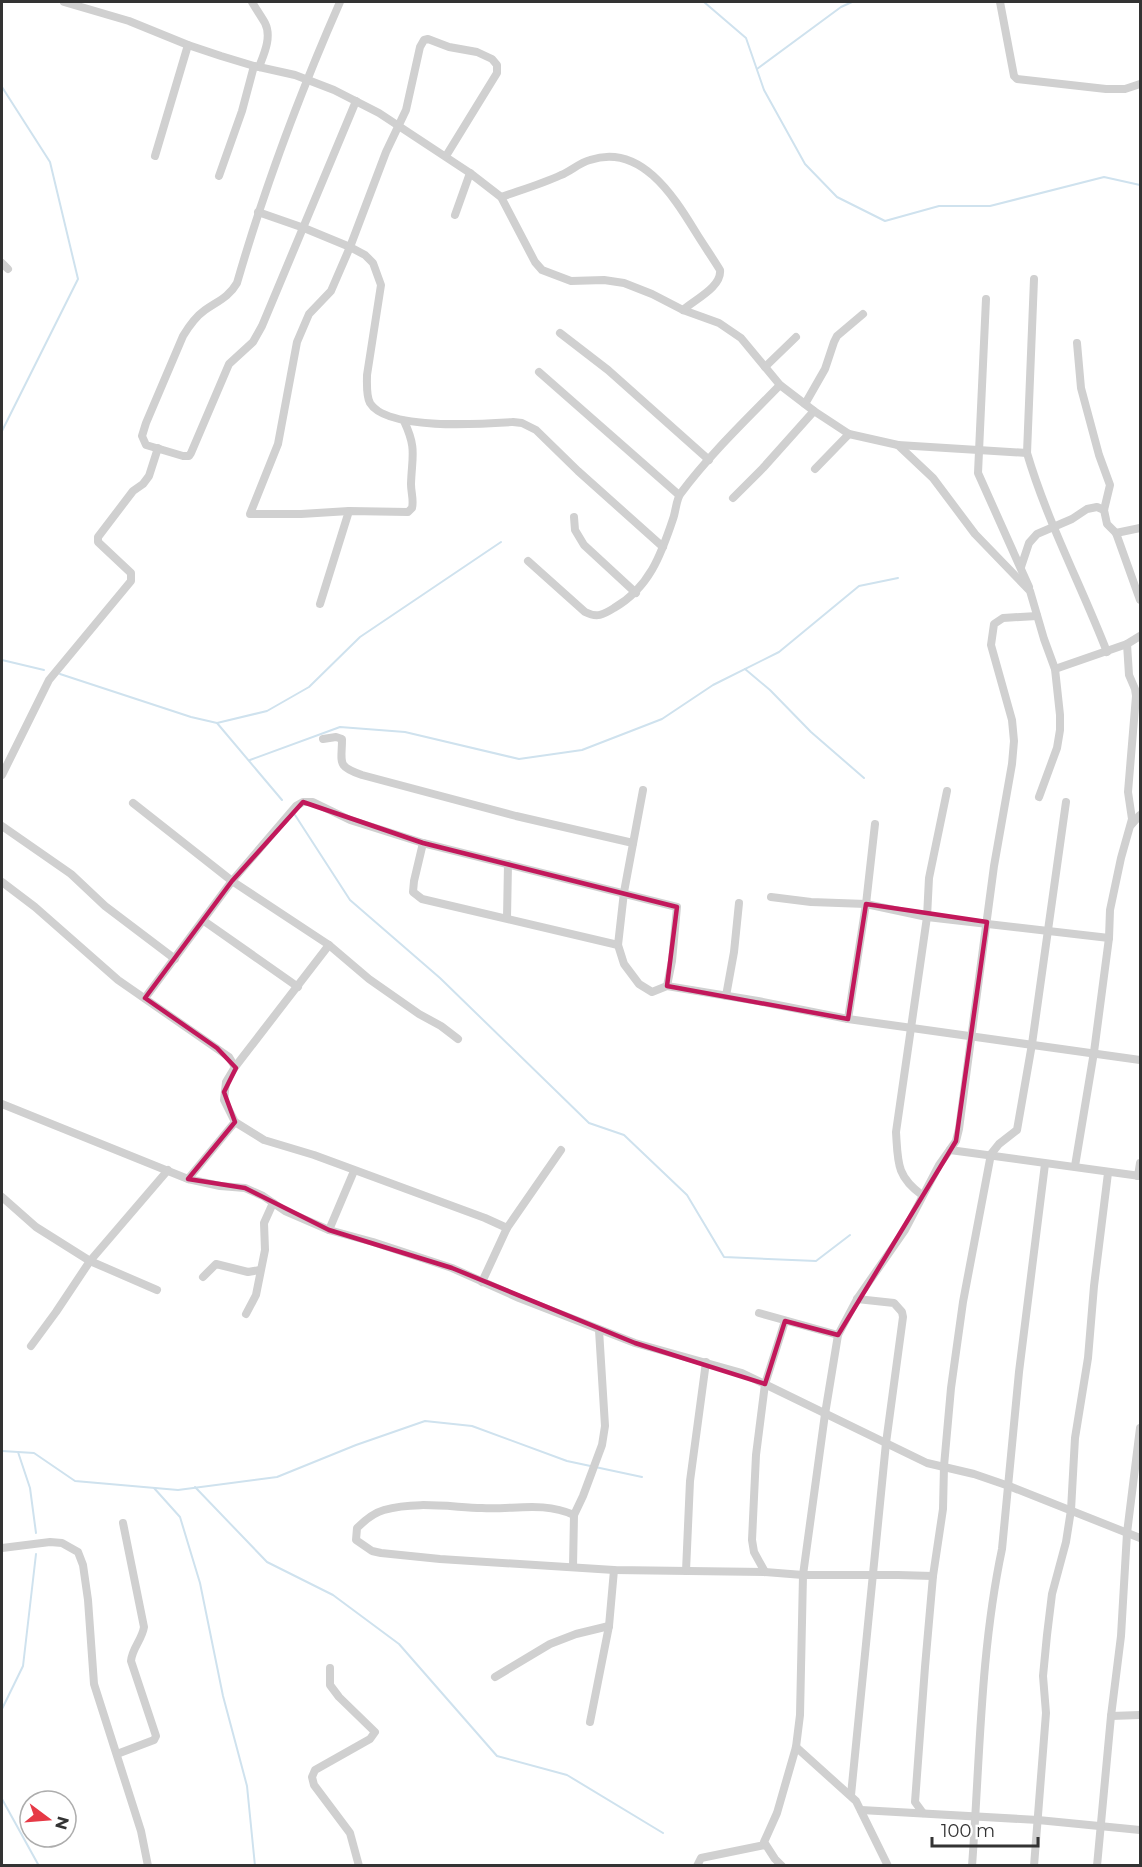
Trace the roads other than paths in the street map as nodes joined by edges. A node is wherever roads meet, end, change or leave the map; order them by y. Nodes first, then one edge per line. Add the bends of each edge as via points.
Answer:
1 (64, 2) edge
2 (252, 2) edge
3 (340, 2) edge
4 (1000, 2) edge
5 (188, 45) junction
6 (256, 67) junction
7 (306, 80) junction
8 (1140, 84) edge
9 (356, 101) junction
10 (398, 126) junction
11 (154, 156) dead end
12 (446, 156) junction
13 (470, 173) junction
14 (219, 176) dead end
15 (501, 197) junction
16 (258, 212) junction
17 (454, 215) dead end
18 (304, 228) junction
19 (350, 247) junction
20 (2, 263) edge
21 (8, 269) dead end
22 (1034, 279) dead end
23 (986, 299) dead end
24 (683, 310) junction
25 (863, 314) dead end
26 (560, 333) dead end
27 (796, 337) dead end
28 (1077, 343) dead end
29 (765, 367) junction
30 (539, 372) dead end
31 (780, 385) junction
32 (805, 404) junction
33 (814, 411) junction
34 (404, 421) junction
35 (849, 434) junction
36 (898, 445) junction
37 (158, 448) junction
38 (978, 450) junction
39 (1028, 453) junction
40 (709, 460) junction
41 (815, 470) dead end
42 (679, 495) junction
43 (733, 498) dead end
44 (1104, 510) junction
45 (349, 511) junction
46 (574, 517) dead end
47 (1054, 526) junction
48 (1140, 528) edge
49 (1116, 532) junction
50 (663, 547) junction
51 (528, 561) dead end
52 (1021, 567) junction
53 (1030, 591) junction
54 (636, 593) junction
55 (1140, 600) edge
56 (320, 604) dead end
57 (1037, 616) junction
58 (1140, 636) edge
59 (1127, 644) junction
60 (1107, 652) junction
61 (1055, 669) junction
62 (323, 740) dead end
63 (2, 775) edge
64 (643, 790) dead end
65 (947, 791) dead end
66 (1039, 796) dead end
67 (1066, 802) dead end
68 (133, 803) dead end
69 (1140, 815) edge
70 (875, 824) dead end
71 (1131, 825) junction
72 (2, 826) edge
73 (423, 843) junction
74 (633, 843) junction
75 (508, 864) junction
76 (232, 881) junction
77 (2, 882) edge
78 (624, 892) junction
79 (771, 897) dead end
80 (739, 903) dead end
81 (866, 904) junction
82 (927, 917) junction
83 (507, 918) junction
84 (204, 921) junction
85 (987, 922) junction
86 (1048, 930) junction
87 (1109, 938) junction
88 (329, 945) junction
89 (618, 945) junction
90 (175, 959) junction
91 (667, 986) junction
92 (298, 987) junction
93 (726, 996) junction
94 (145, 998) junction
95 (848, 1019) junction
96 (910, 1028) junction
97 (971, 1035) junction
98 (458, 1039) dead end
99 (1032, 1044) junction
100 (1094, 1052) junction
101 (1140, 1060) edge
102 (235, 1067) junction
103 (2, 1104) edge
104 (234, 1122) junction
105 (561, 1150) dead end
106 (950, 1150) junction
107 (991, 1154) junction
108 (1140, 1163) edge
109 (1045, 1164) junction
110 (1075, 1166) junction
111 (168, 1170) junction
112 (354, 1171) junction
113 (1108, 1173) junction
114 (1139, 1176) edge
115 (188, 1179) junction
116 (922, 1195) junction
117 (2, 1197) edge
118 (273, 1203) junction
119 (507, 1228) junction
120 (329, 1230) junction
121 (90, 1261) junction
122 (260, 1270) junction
123 (203, 1277) dead end
124 (482, 1282) junction
125 (157, 1290) dead end
126 (857, 1299) junction
127 (759, 1312) dead end
128 (246, 1314) dead end
129 (785, 1321) junction
130 (599, 1330) junction
131 (838, 1335) junction
132 (31, 1346) dead end
133 (706, 1362) junction
134 (765, 1384) junction
135 (825, 1414) junction
136 (1140, 1428) edge
137 (886, 1443) junction
138 (944, 1466) junction
139 (1009, 1486) junction
140 (1071, 1510) junction
141 (574, 1515) junction
142 (123, 1523) dead end
143 (1127, 1533) junction
144 (1140, 1538) edge
145 (2, 1548) edge
146 (573, 1567) junction
147 (614, 1570) junction
148 (686, 1571) junction
149 (765, 1572) junction
150 (803, 1575) junction
151 (873, 1576) junction
152 (933, 1576) junction
153 (609, 1626) junction
154 (330, 1668) dead end
155 (495, 1677) dead end
156 (1140, 1715) edge
157 (1111, 1716) junction
158 (590, 1722) dead end
159 (796, 1747) junction
160 (117, 1754) junction
161 (850, 1795) junction
162 (915, 1802) junction
163 (861, 1810) junction
164 (904, 1812) junction
165 (923, 1813) junction
166 (975, 1816) junction
167 (1038, 1820) junction
168 (1101, 1827) junction
169 (1140, 1830) edge
170 (765, 1845) junction
171 (148, 1866) edge
172 (359, 1866) edge
173 (697, 1866) edge
174 (782, 1866) edge
175 (888, 1866) edge
176 (972, 1866) edge
177 (1034, 1866) edge
178 (1097, 1866) edge

1 - 5 street via 129,21
2 - 6 street via 267,32 267,44
3 - 7 street
4 - 8 street via 1017,79 1106,89
5 - 6 street
5 - 11 street
6 - 7 street
6 - 14 street
7 - 9 street
7 - 16 street
9 - 10 street
9 - 18 street
10 - 12 street
10 - 12 street via 406,110 424,40 492,59 497,65 496,73
10 - 19 street
12 - 13 street
13 - 15 street
13 - 17 street
15 - 24 street via 542,270 571,281 624,283
15 - 24 street via 563,175 590,160 617,158 640,166 660,180 671,194 720,270 717,282
16 - 18 street
16 - 37 street via 237,283 231,293 190,324 155,400 142,436 146,445
18 - 19 street
18 - 37 street via 262,326 253,342 229,364 191,453 183,456
19 - 34 street via 373,263 381,285 367,375 370,403 380,412
19 - 45 street via 331,291 309,314 299,335 278,444 250,514
20 - 21 street
22 - 39 street
23 - 38 street
24 - 29 street via 728,327
25 - 32 street via 837,336 825,369
26 - 40 street
27 - 29 street
28 - 44 street via 1081,388 1110,485
29 - 31 street
30 - 42 street
31 - 32 street
31 - 40 street
32 - 33 street
33 - 35 street
33 - 43 street
34 - 45 street via 414,451 412,508 398,513
34 - 50 street via 522,423 536,430
35 - 36 street
35 - 41 street
36 - 38 street
36 - 53 street via 933,478 975,534
37 - 63 street via 149,476 98,537 103,548 131,573 131,581 49,680
38 - 39 street
38 - 52 street via 980,481
39 - 47 street
40 - 42 street
42 - 50 street
44 - 47 street via 1087,509
44 - 49 street via 1107,524
45 - 56 street
46 - 54 street via 575,530 584,545
47 - 52 street via 1032,538
47 - 60 street
48 - 49 street
49 - 55 street
50 - 54 street
51 - 54 street via 594,616
52 - 53 street
53 - 57 street
57 - 61 street
57 - 85 street via 1004,618 994,624 991,645 1014,741
58 - 59 street
59 - 60 street
59 - 71 street via 1129,675 1136,696 1128,792
60 - 61 street
61 - 66 street via 1060,730
62 - 74 street via 342,740 342,765 362,775
64 - 74 street
65 - 82 street via 929,878
67 - 86 street
68 - 76 street
69 - 71 street
70 - 81 street
71 - 87 street via 1120,858
72 - 90 street via 71,874 105,906
73 - 75 street
73 - 76 street via 350,820 313,802 303,802
73 - 83 street via 413,892 422,898
74 - 78 street
75 - 78 street
75 - 83 street
76 - 84 street
76 - 88 street
77 - 94 street via 118,980
78 - 89 street
78 - 91 street via 677,907
79 - 81 street
80 - 93 street
81 - 82 street
81 - 95 street
82 - 85 street
82 - 96 street
83 - 89 street
84 - 90 street
84 - 92 street
85 - 86 street
85 - 97 street
86 - 87 street
86 - 99 street
87 - 100 street
88 - 92 street
88 - 98 street via 369,980
89 - 91 street via 624,964 639,984 652,992
90 - 94 street
91 - 93 street
92 - 102 street
93 - 95 street
94 - 102 street via 229,1057
95 - 96 street
96 - 97 street
96 - 116 street via 896,1132 897,1155 902,1177
97 - 99 street
97 - 106 street via 960,1129
99 - 100 street
99 - 107 street via 1017,1130
100 - 101 street
100 - 110 street
102 - 104 street via 224,1092
103 - 111 street
104 - 112 street via 264,1140
104 - 115 street
105 - 119 street
106 - 107 street
106 - 116 street
107 - 109 street
107 - 138 street via 961,1313
108 - 114 street
109 - 110 street
109 - 139 street
110 - 113 street
111 - 115 street
111 - 121 street
112 - 119 street
112 - 120 street
113 - 114 street
113 - 140 street via 1088,1358 1075,1438
115 - 118 street via 245,1188
116 - 126 street via 897,1243
117 - 121 street via 36,1227
118 - 120 street
118 - 122 street via 264,1223 265,1250
119 - 124 street
120 - 124 street via 452,1268
121 - 125 street
121 - 132 street
122 - 123 street via 248,1272 216,1264
122 - 128 street via 256,1295
124 - 130 street
126 - 131 street
126 - 137 street via 894,1303 902,1312
127 - 129 street
129 - 131 street
129 - 134 street
130 - 133 street
130 - 141 street via 603,1445
131 - 135 street
133 - 134 street
133 - 148 street via 690,1481
134 - 135 street
134 - 149 street via 756,1455 752,1540
135 - 137 street
135 - 150 street
136 - 143 street
137 - 138 street via 927,1463
137 - 151 street
138 - 139 street
138 - 152 street via 943,1509
139 - 140 street
139 - 166 street via 983,1693
140 - 143 street
140 - 167 street via 1047,1635
141 - 146 street
141 - 146 street via 536,1506 412,1506 370,1517 357,1528 356,1535 363,1546 381,1553
142 - 160 street via 144,1627 131,1661 156,1736
143 - 144 street
143 - 157 street
145 - 160 street via 50,1542 62,1543 78,1552 88,1600 94,1684
146 - 147 street
147 - 148 street
147 - 153 street
148 - 149 street
149 - 150 street
150 - 151 street
150 - 159 street
151 - 152 street
151 - 161 street
152 - 162 street
153 - 155 street via 550,1644
153 - 158 street
154 - 172 street via 330,1685 375,1732 370,1739 315,1770 312,1777 350,1833
156 - 157 street
157 - 168 street
159 - 161 street
159 - 170 street
160 - 171 street
161 - 163 street
162 - 164 street
162 - 165 street
163 - 164 street
163 - 175 street
164 - 165 street
165 - 166 street
166 - 167 street
166 - 176 street
167 - 168 street
167 - 177 street
168 - 169 street
168 - 178 street
170 - 173 street via 701,1858
170 - 174 street

